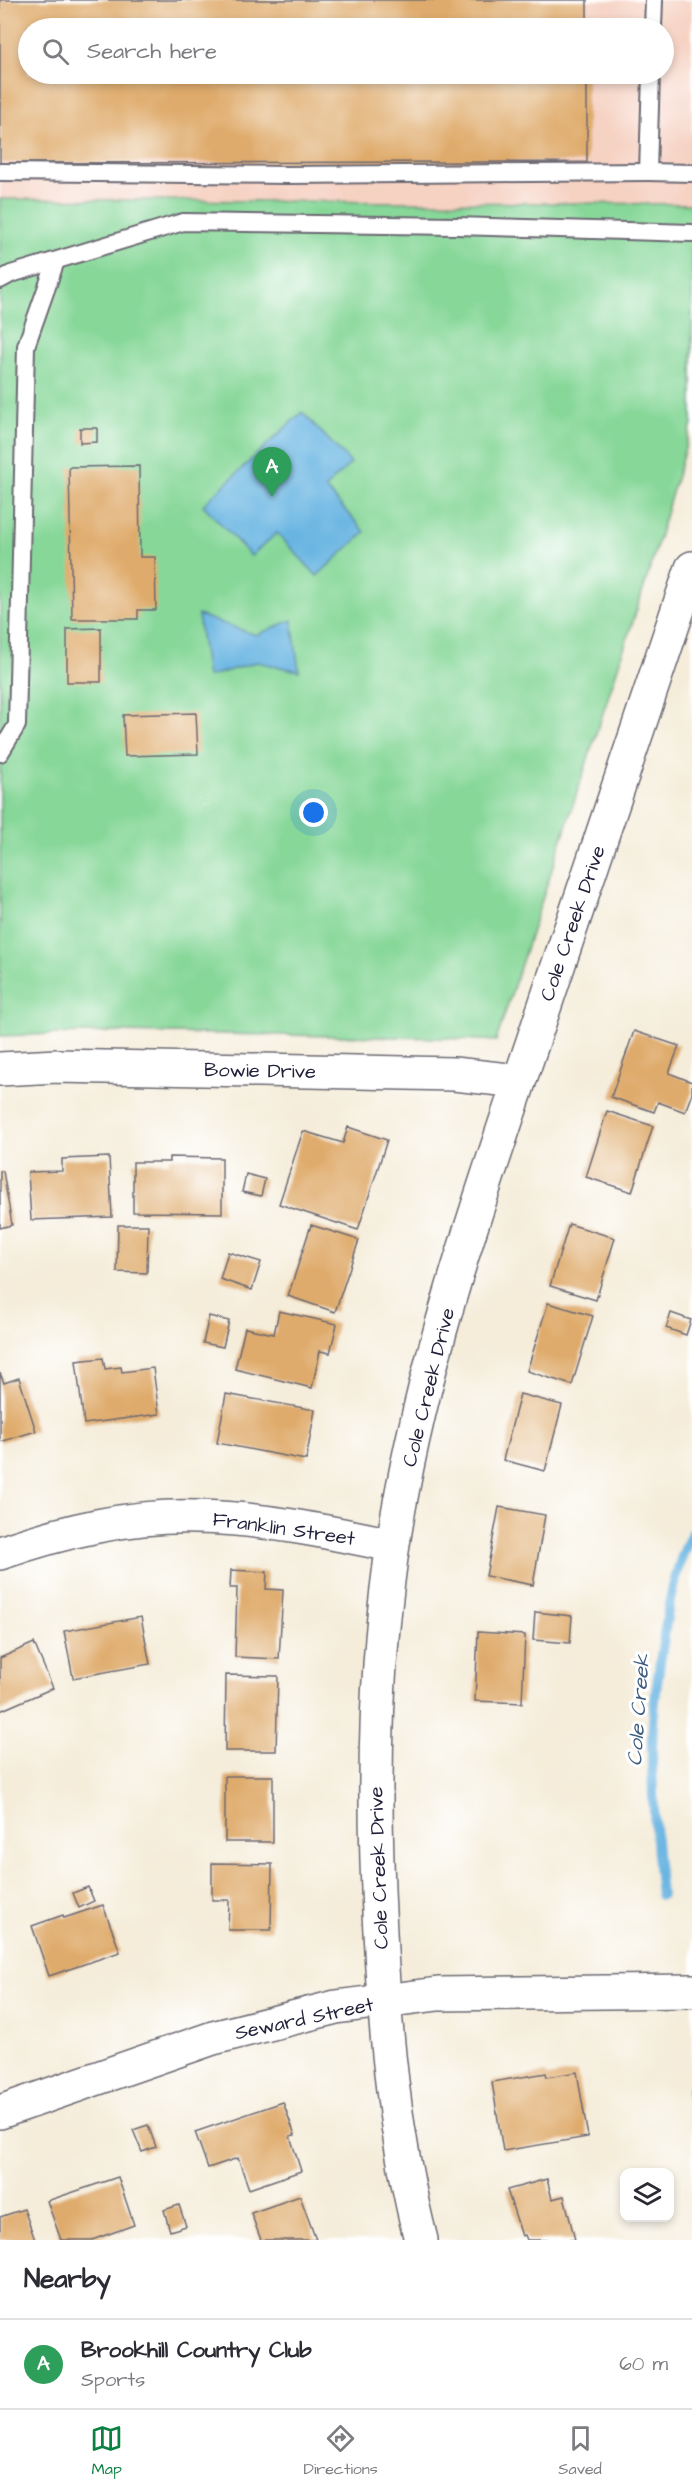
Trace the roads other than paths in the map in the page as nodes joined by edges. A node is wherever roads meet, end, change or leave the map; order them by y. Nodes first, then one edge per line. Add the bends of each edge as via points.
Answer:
1 (654, 0) edge
2 (653, 18) edge
3 (651, 84) edge
4 (0, 172) edge
5 (648, 172) junction
6 (692, 173) edge
7 (692, 233) edge
8 (56, 261) junction
9 (0, 280) edge
10 (692, 568) edge
11 (0, 753) edge
12 (0, 1069) edge
13 (519, 1081) junction
14 (392, 1545) junction
15 (0, 1553) edge
16 (692, 1991) edge
17 (383, 2001) junction
18 (0, 2112) edge
19 (421, 2240) edge

1 - 2 lane
3 - 5 lane
4 - 5 lane
5 - 6 lane
7 - 8 lane via 183,222
8 - 9 lane
8 - 11 lane via 26,346 17,725
10 - 13 street, Cole Creek Drive
12 - 13 street, Bowie Drive via 57,1066 442,1074
13 - 14 street, Cole Creek Drive via 429,1373
14 - 15 street, Franklin Street via 246,1520 195,1517 85,1527
14 - 17 street, Cole Creek Drive via 375,1772
16 - 17 street, Seward Street via 494,1992
17 - 18 street, Seward Street via 336,2007 213,2038
17 - 19 street, Cole Creek Drive via 409,2195

